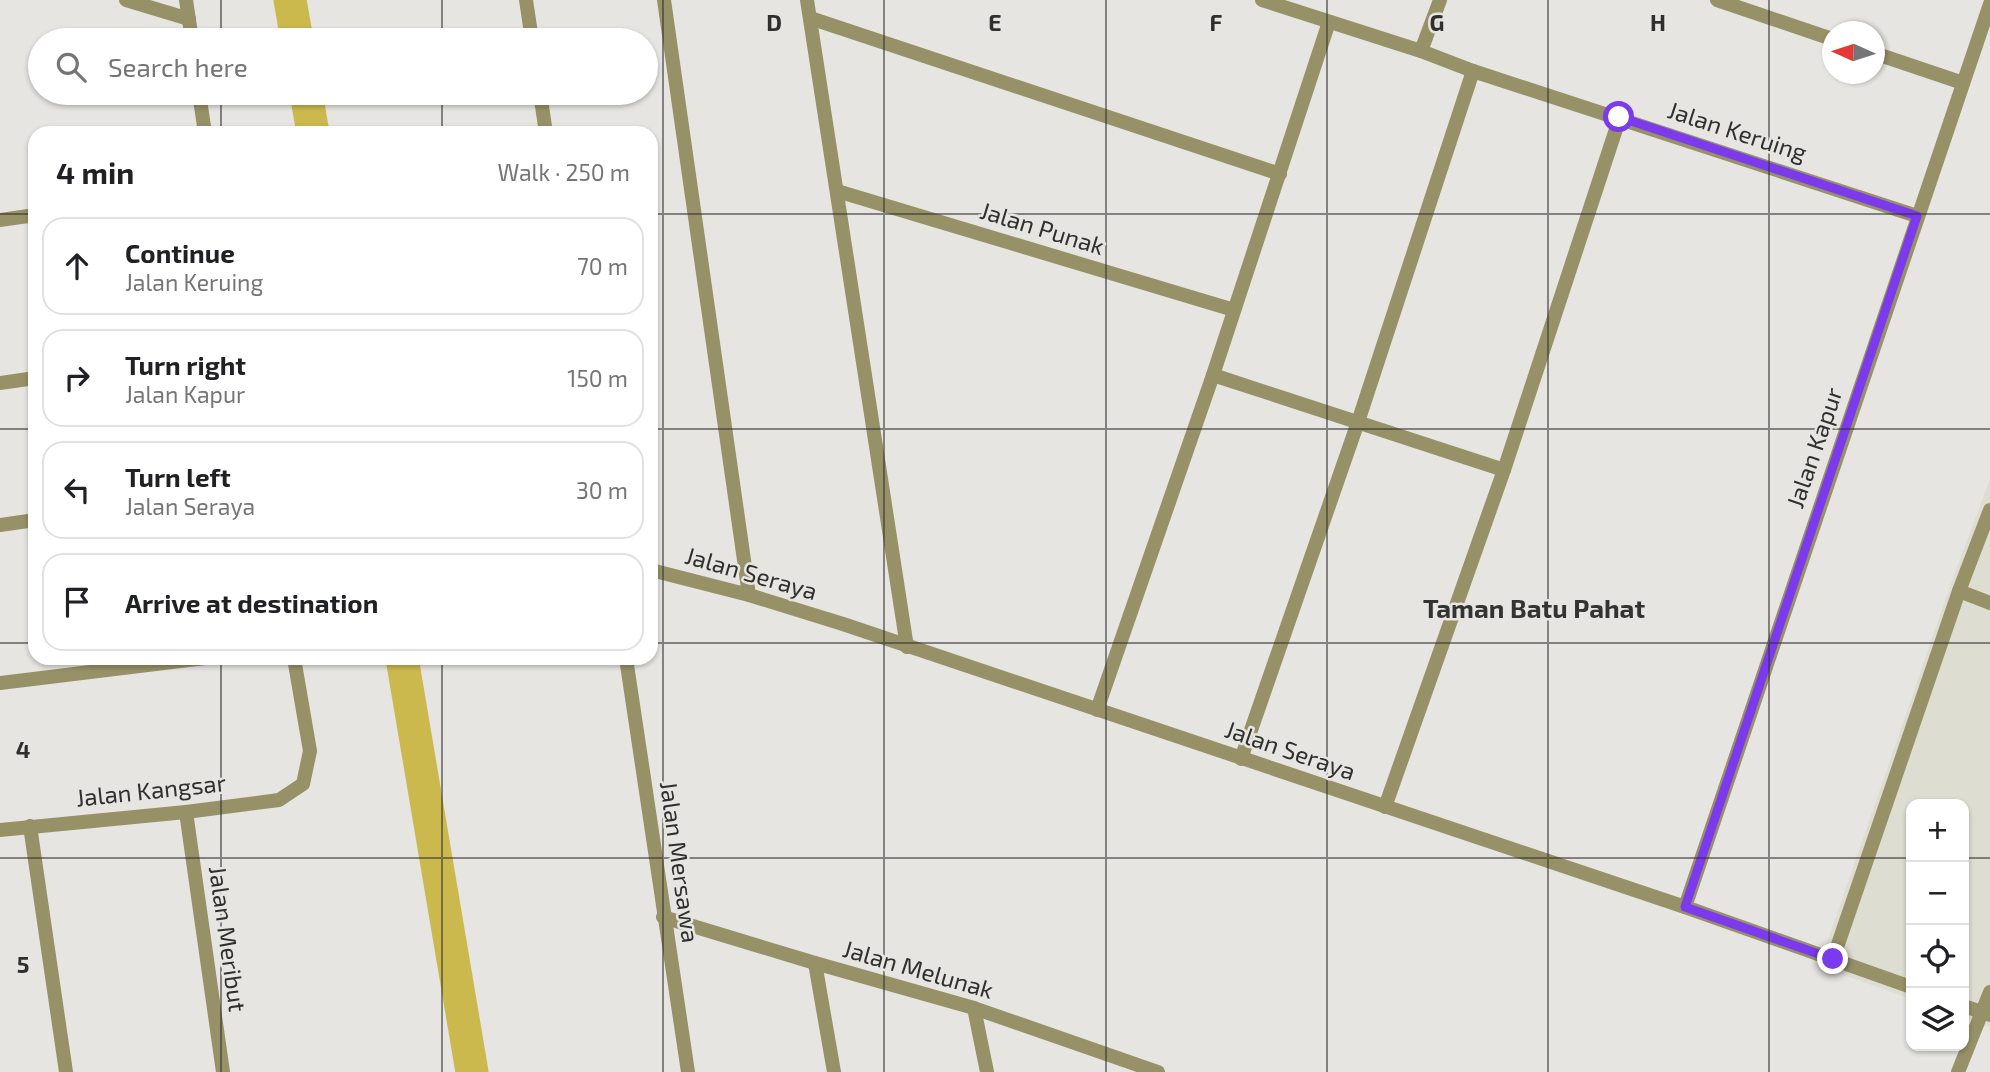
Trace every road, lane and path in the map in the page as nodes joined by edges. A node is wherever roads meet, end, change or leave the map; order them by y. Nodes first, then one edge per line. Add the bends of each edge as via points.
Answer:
1 (126, 0) edge
2 (186, 0) edge
3 (526, 0) edge
4 (664, 0) edge
5 (807, 0) edge
6 (1262, 0) edge
7 (1440, 0) edge
8 (1717, 0) edge
9 (1990, 4) edge
10 (810, 18) junction
11 (189, 19) junction
12 (1329, 22) junction
13 (190, 28) edge
14 (530, 28) edge
15 (1822, 36) edge
16 (1421, 51) junction
17 (1885, 57) edge
18 (1473, 71) junction
19 (1963, 83) junction
20 (201, 105) edge
21 (542, 105) edge
22 (1619, 117) junction
23 (204, 126) edge
24 (545, 126) edge
25 (1280, 174) junction
26 (837, 191) junction
27 (28, 216) edge
28 (1917, 216) junction
29 (0, 220) edge
30 (1234, 310) junction
31 (1213, 375) junction
32 (28, 378) edge
33 (0, 383) edge
34 (1358, 422) junction
35 (1504, 470) junction
36 (1990, 510) edge
37 (28, 521) edge
38 (0, 525) edge
39 (658, 572) edge
40 (1959, 591) junction
41 (748, 595) junction
42 (1990, 603) edge
43 (906, 647) junction
44 (148, 665) edge
45 (295, 665) edge
46 (627, 665) edge
47 (0, 683) edge
48 (1097, 710) junction
49 (1241, 759) junction
50 (1385, 807) junction
51 (186, 811) junction
52 (30, 826) junction
53 (0, 830) edge
54 (1685, 907) junction
55 (663, 917) junction
56 (1833, 959) junction
57 (815, 963) junction
58 (1906, 985) edge
59 (1990, 992) edge
60 (974, 1008) junction
61 (1969, 1008) edge
62 (1987, 1014) edge
63 (66, 1072) edge
64 (223, 1072) edge
65 (688, 1072) edge
66 (834, 1072) edge
67 (987, 1072) edge
68 (1158, 1072) edge
69 (1958, 1072) edge

1 - 11 street
2 - 11 street
3 - 14 street
4 - 41 street
5 - 10 street
6 - 12 street, Jalan Keruing
7 - 16 street
8 - 15 street
9 - 19 street, Jalan Kapur
10 - 25 street
10 - 26 street
11 - 13 street
12 - 16 street, Jalan Keruing
12 - 25 street
16 - 18 street, Jalan Keruing
17 - 19 street
18 - 22 street, Jalan Keruing
18 - 34 street
19 - 28 street, Jalan Kapur
20 - 23 street
21 - 24 street
22 - 28 street, Jalan Keruing
22 - 35 street
25 - 30 street
26 - 30 street, Jalan Punak
26 - 43 street
27 - 29 street
28 - 54 street, Jalan Kapur
30 - 31 street
31 - 34 street
31 - 48 street
32 - 33 street
34 - 35 street
34 - 49 street
35 - 50 street
36 - 40 street
37 - 38 street
39 - 41 street, Jalan Seraya
40 - 42 street
40 - 56 street
41 - 43 street, Jalan Seraya
43 - 48 street, Jalan Seraya
44 - 47 street
45 - 51 street, Jalan Kangsar via 310,751 303,785 279,800
46 - 55 street, Jalan Mersawa
48 - 49 street, Jalan Seraya
49 - 50 street, Jalan Seraya
50 - 54 street, Jalan Seraya
51 - 52 street, Jalan Kangsar
51 - 64 street, Jalan Meribut
52 - 53 street, Jalan Kangsar
52 - 63 street
54 - 56 street, Jalan Seraya
55 - 57 street, Jalan Melunak
55 - 65 street, Jalan Mersawa
56 - 58 street, Jalan Seraya
57 - 60 street, Jalan Melunak
57 - 66 street
59 - 62 street
60 - 67 street
60 - 68 street, Jalan Melunak
61 - 62 street
62 - 69 street

